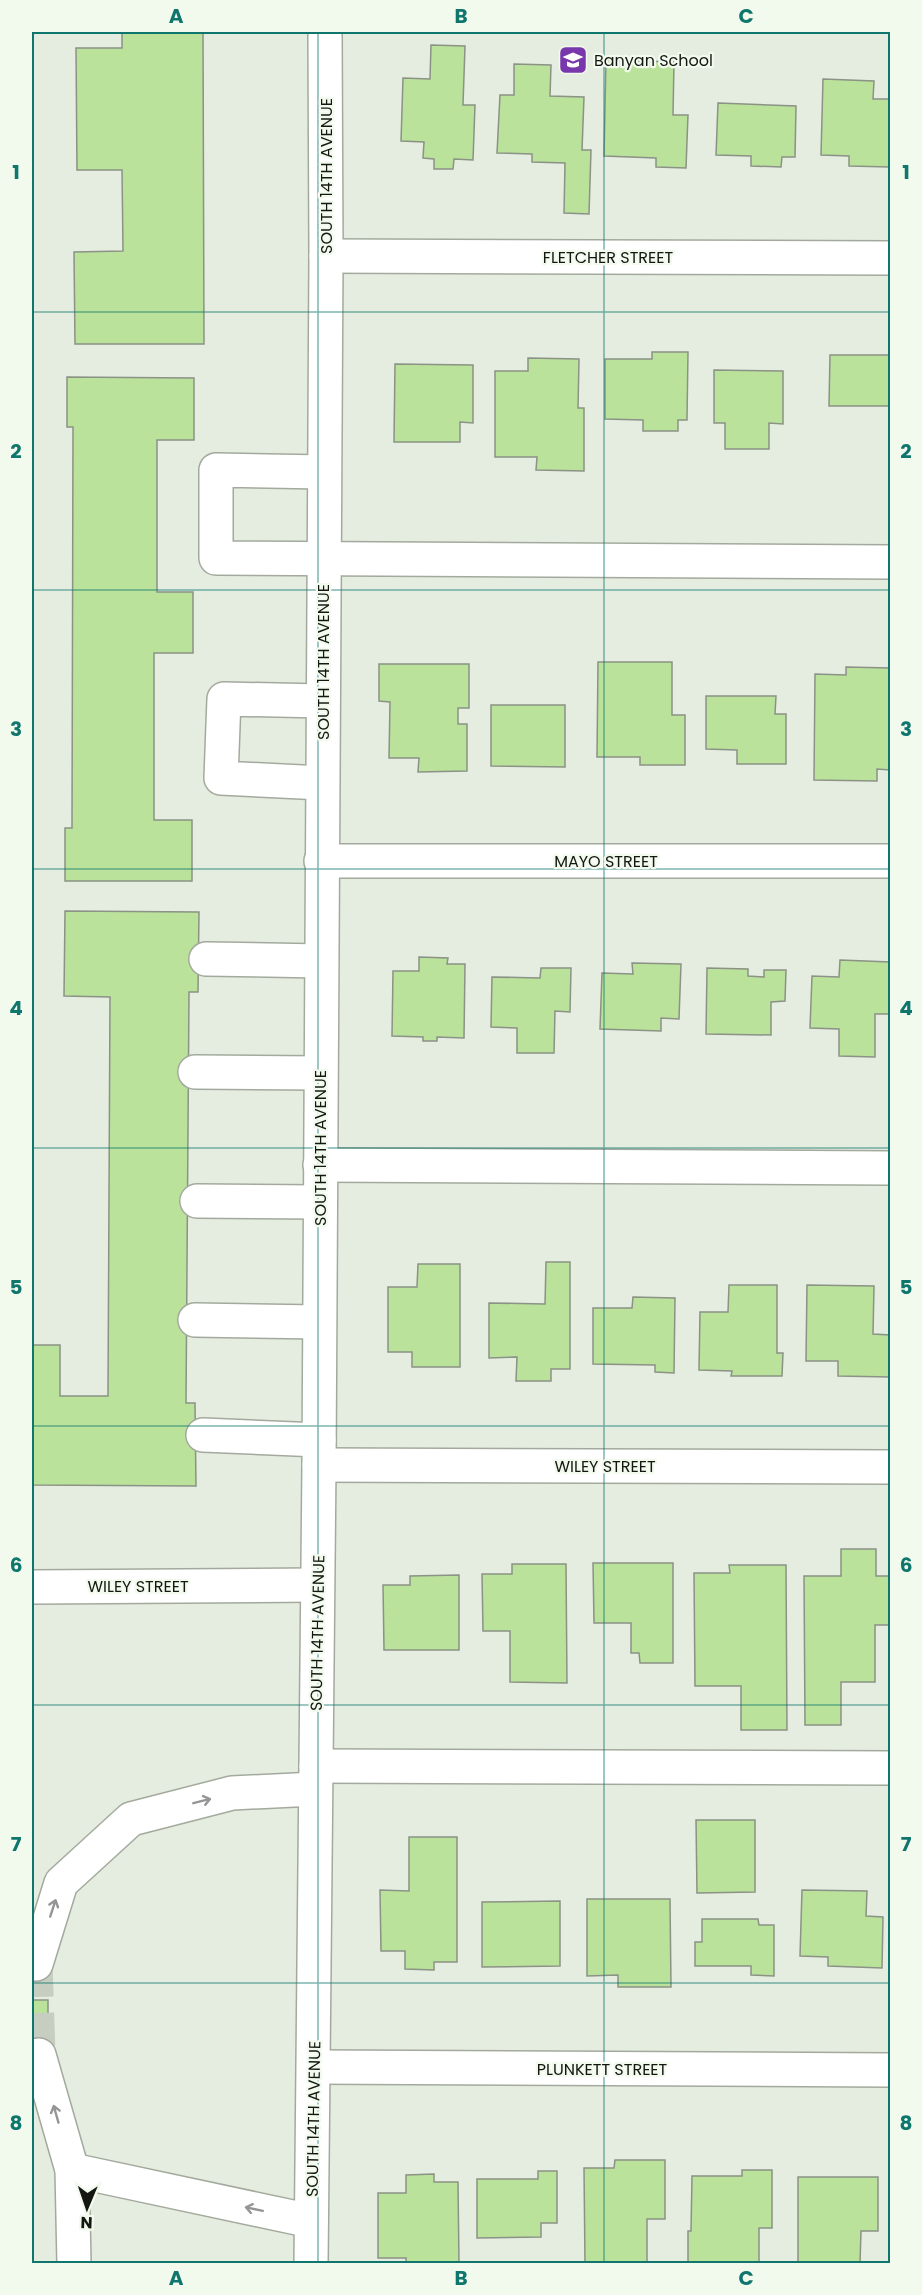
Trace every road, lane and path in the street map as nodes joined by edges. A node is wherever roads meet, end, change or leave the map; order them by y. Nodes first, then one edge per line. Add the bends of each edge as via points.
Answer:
1 (325, 32) edge
2 (326, 256) junction
3 (891, 258) edge
4 (324, 472) junction
5 (324, 560) junction
6 (891, 562) edge
7 (323, 701) junction
8 (322, 783) junction
9 (321, 861) junction
10 (891, 861) edge
11 (206, 959) dead end
12 (321, 961) junction
13 (195, 1072) dead end
14 (320, 1073) junction
15 (320, 1165) junction
16 (891, 1168) edge
17 (197, 1201) dead end
18 (320, 1202) junction
19 (195, 1320) dead end
20 (319, 1322) junction
21 (203, 1435) dead end
22 (319, 1452) junction
23 (891, 1467) edge
24 (317, 1586) junction
25 (32, 1587) edge
26 (891, 1768) edge
27 (315, 1778) junction
28 (36, 1964) dead end
29 (32, 2056) tunnel mouth
30 (314, 2067) junction
31 (891, 2070) edge
32 (72, 2170) junction
33 (311, 2221) junction
34 (74, 2264) edge
35 (311, 2264) edge

1 - 2 street, SOUTH 14TH AVENUE
2 - 3 street, FLETCHER STREET
2 - 4 street, SOUTH 14TH AVENUE
4 - 5 street, SOUTH 14TH AVENUE
4 - 5 street via 216,470 216,558
5 - 6 street
5 - 7 street, SOUTH 14TH AVENUE
7 - 8 street, SOUTH 14TH AVENUE
7 - 8 street via 224,699 221,778
8 - 9 street, SOUTH 14TH AVENUE
9 - 10 street, MAYO STREET
9 - 12 street, SOUTH 14TH AVENUE
11 - 12 street
12 - 14 street, SOUTH 14TH AVENUE
13 - 14 street
14 - 15 street, SOUTH 14TH AVENUE
15 - 16 street
15 - 18 street, SOUTH 14TH AVENUE
17 - 18 street
18 - 20 street, SOUTH 14TH AVENUE
19 - 20 street
20 - 22 street, SOUTH 14TH AVENUE
21 - 22 street, WILEY STREET
22 - 23 street, WILEY STREET
22 - 24 street, SOUTH 14TH AVENUE
24 - 25 street, WILEY STREET
24 - 27 street, SOUTH 14TH AVENUE
26 - 27 street
28 -> 27 street via 61,1882 131,1819 232,1793
27 - 30 street, SOUTH 14TH AVENUE
32 -> 29 street via 39,2055
30 - 31 street, PLUNKETT STREET
30 - 33 street, SOUTH 14TH AVENUE
33 -> 32 street
32 - 34 street
33 - 35 street, SOUTH 14TH AVENUE

